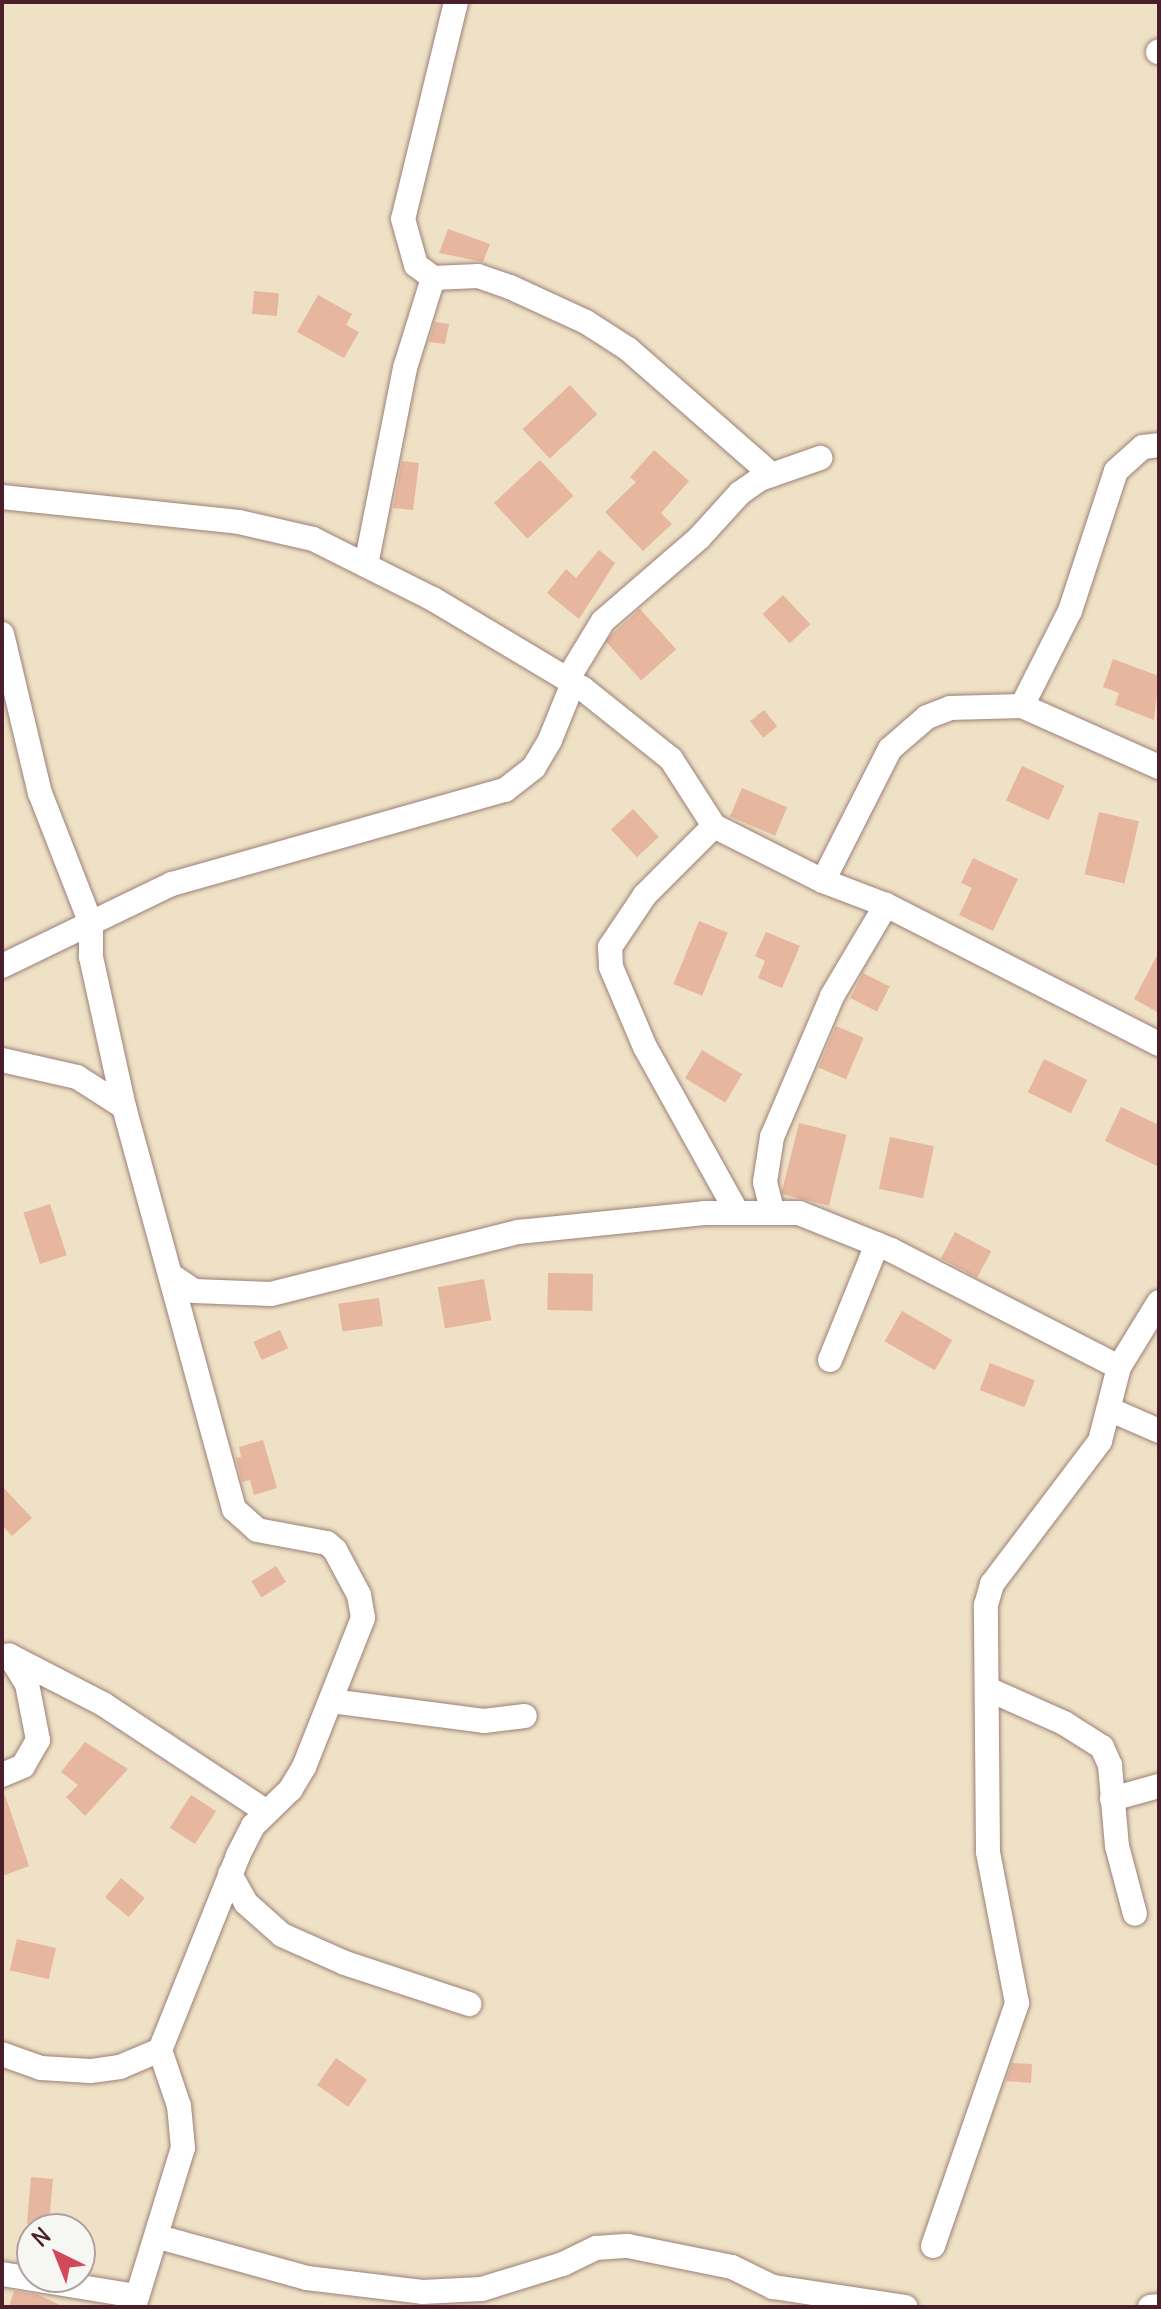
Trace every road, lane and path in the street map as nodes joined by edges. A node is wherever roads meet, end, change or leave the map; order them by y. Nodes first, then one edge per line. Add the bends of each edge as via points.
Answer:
1 (456, 2) edge
2 (433, 278) junction
3 (1159, 445) edge
4 (820, 458) dead end
5 (772, 475) junction
6 (2, 497) edge
7 (366, 565) junction
8 (2, 634) edge
9 (570, 682) junction
10 (1022, 706) junction
11 (1159, 767) edge
12 (714, 826) junction
13 (823, 881) junction
14 (886, 905) junction
15 (91, 924) junction
16 (2, 966) edge
17 (1159, 1044) edge
18 (2, 1060) edge
19 (124, 1107) junction
20 (772, 1210) junction
21 (737, 1212) junction
22 (877, 1244) junction
23 (172, 1276) junction
24 (1159, 1302) edge
25 (830, 1360) dead end
26 (1119, 1367) junction
27 (1111, 1410) junction
28 (1159, 1431) edge
29 (6, 1650) edge
30 (990, 1690) junction
31 (331, 1701) junction
32 (525, 1716) dead end
33 (2, 1775) edge
34 (1159, 1786) edge
35 (1112, 1799) junction
36 (265, 1811) junction
37 (230, 1874) junction
38 (1135, 1914) dead end
39 (469, 2004) dead end
40 (160, 2050) junction
41 (2, 2054) edge
42 (159, 2237) junction
43 (933, 2246) dead end
44 (2, 2274) edge
45 (135, 2302) edge
46 (1159, 2306) edge
47 (906, 2307) edge
48 (1150, 2307) edge

1 - 2 street via 403,219 416,265
2 - 5 street via 478,276 586,322 628,349
2 - 7 street via 405,368
3 - 10 street via 1128,457 1116,471 1070,611
4 - 5 street
5 - 9 street via 740,493 699,538 603,621
6 - 7 street via 239,522 313,539
7 - 9 street
8 - 15 street via 40,793
9 - 12 street via 671,759
9 - 15 street via 542,754 505,790 172,884
10 - 11 street
10 - 13 street via 950,708 908,731 890,749
12 - 13 street
12 - 21 street via 645,895 610,947 611,967 645,1047
13 - 14 street
14 - 17 street
14 - 20 street via 832,996 772,1137 765,1182
15 - 16 street
15 - 19 street via 91,957
18 - 19 street via 77,1077
19 - 23 street
20 - 21 street
20 - 22 street via 830,1223
21 - 23 street via 518,1232 271,1294 194,1291
22 - 25 street
22 - 26 street
23 - 31 street via 234,1509 257,1530 327,1543 345,1562 359,1595 363,1618
24 - 26 street
26 - 27 street
27 - 28 street
27 - 30 street via 1086,1464 992,1584 986,1605
29 - 33 street via 27,1684 38,1740 23,1766
29 - 36 street via 103,1704
30 - 35 street via 1064,1723 1102,1747 1110,1765
30 - 43 street via 988,1852 1017,2003
31 - 32 street via 484,1721
31 - 36 street via 291,1789
34 - 35 street
35 - 38 street via 1117,1846
36 - 37 street
37 - 39 street via 246,1903 282,1935 345,1963
37 - 40 street
40 - 41 street via 120,2067 90,2071 41,2068
40 - 42 street via 179,2106 183,2148
42 - 45 street
42 - 47 street via 307,2278 422,2292 482,2289 596,2248 628,2246 732,2267 773,2287
44 - 45 street
46 - 48 street

